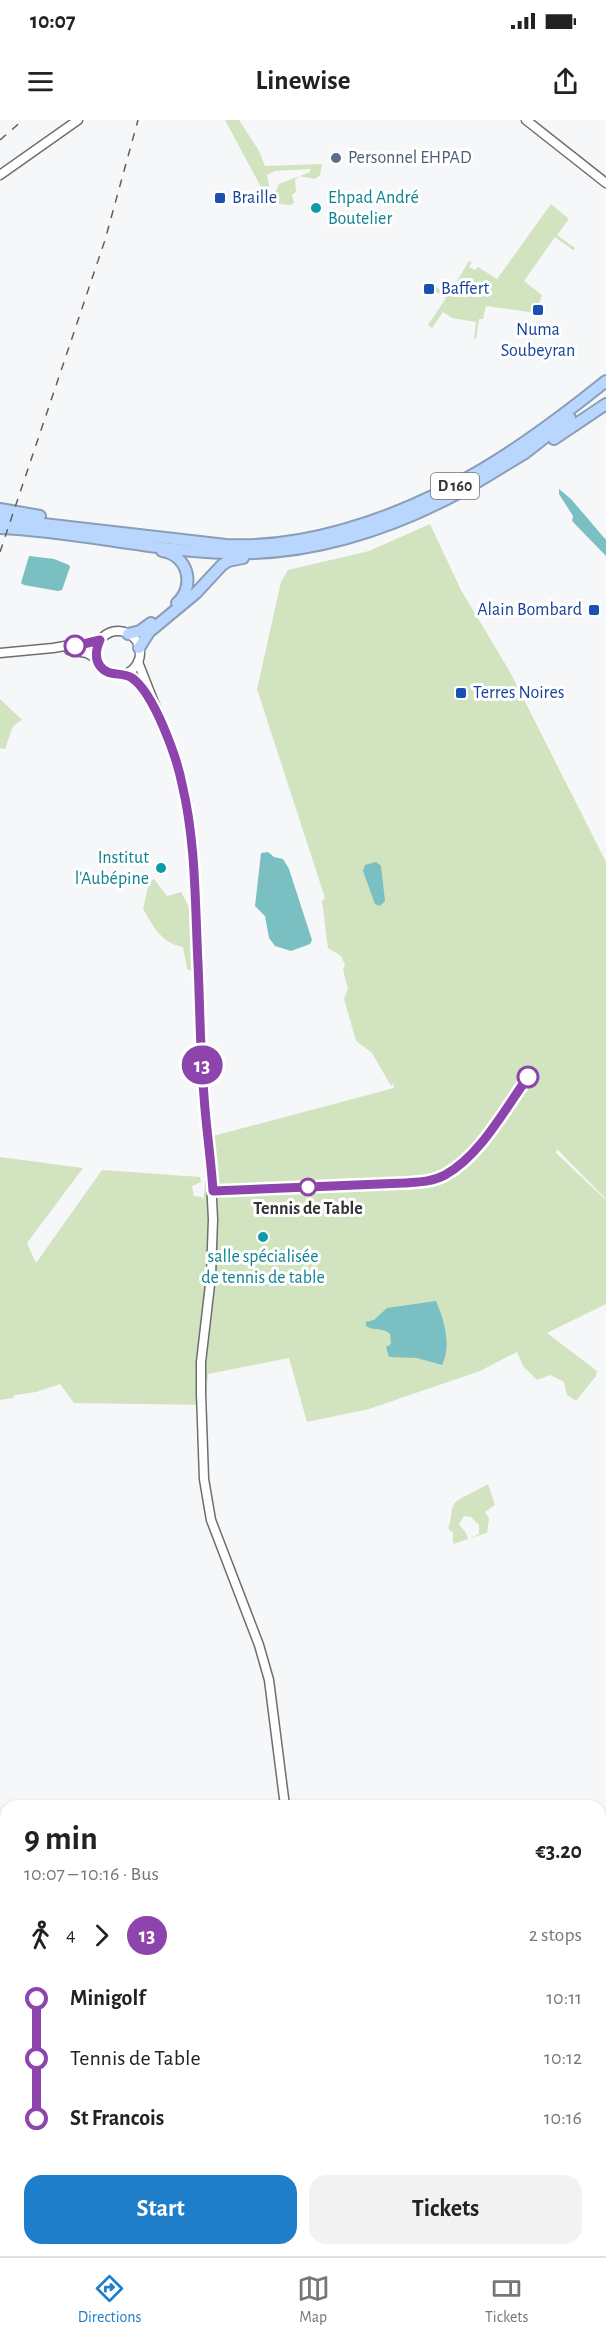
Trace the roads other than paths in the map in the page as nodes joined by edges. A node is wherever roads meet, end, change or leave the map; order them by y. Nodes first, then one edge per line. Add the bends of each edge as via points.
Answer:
1 (78, 120) edge
2 (526, 120) edge
3 (0, 175) edge
4 (606, 183) edge
5 (606, 374) edge
6 (606, 381) edge
7 (606, 390) edge
8 (606, 404) edge
9 (466, 484) junction
10 (0, 509) edge
11 (0, 513) edge
12 (40, 516) junction
13 (0, 519) edge
14 (0, 528) edge
15 (148, 541) junction
16 (260, 553) junction
17 (128, 634) junction
18 (100, 640) junction
19 (53, 648) junction
20 (139, 648) junction
21 (0, 653) edge
22 (97, 659) junction
23 (138, 662) junction
24 (124, 674) junction
25 (160, 720) junction
26 (284, 1800) edge

1 - 3 street
2 - 4 street
5 - 9 highway, D 160 via 513,448 477,469
6 - 9 highway, D 160
7 - 9 highway, D 160 via 525,453
8 - 9 highway, D 160 via 486,481
9 - 15 highway, D 160 via 382,518 304,540 237,546
9 - 16 highway, D 160 via 414,514 356,534 306,547
10 - 12 highway
11 - 12 highway
12 - 15 highway via 140,531
13 - 15 highway, D 160
14 - 15 highway, D 160
15 - 16 highway, D 160 via 225,553
15 - 17 highway via 154,549 181,561 188,576 187,590 145,628
16 - 20 highway via 222,565 196,593 149,632
17 - 18 street via 115,632
17 - 20 street
18 - 19 street
18 - 22 street
19 - 21 street
19 - 22 street via 87,652
20 - 23 street
22 - 24 street via 108,673
23 - 24 street
23 - 25 street
24 - 25 street via 142,688
25 - 26 street via 177,760 187,801 213,1191 212,1260 201,1362 207,1502 269,1680

